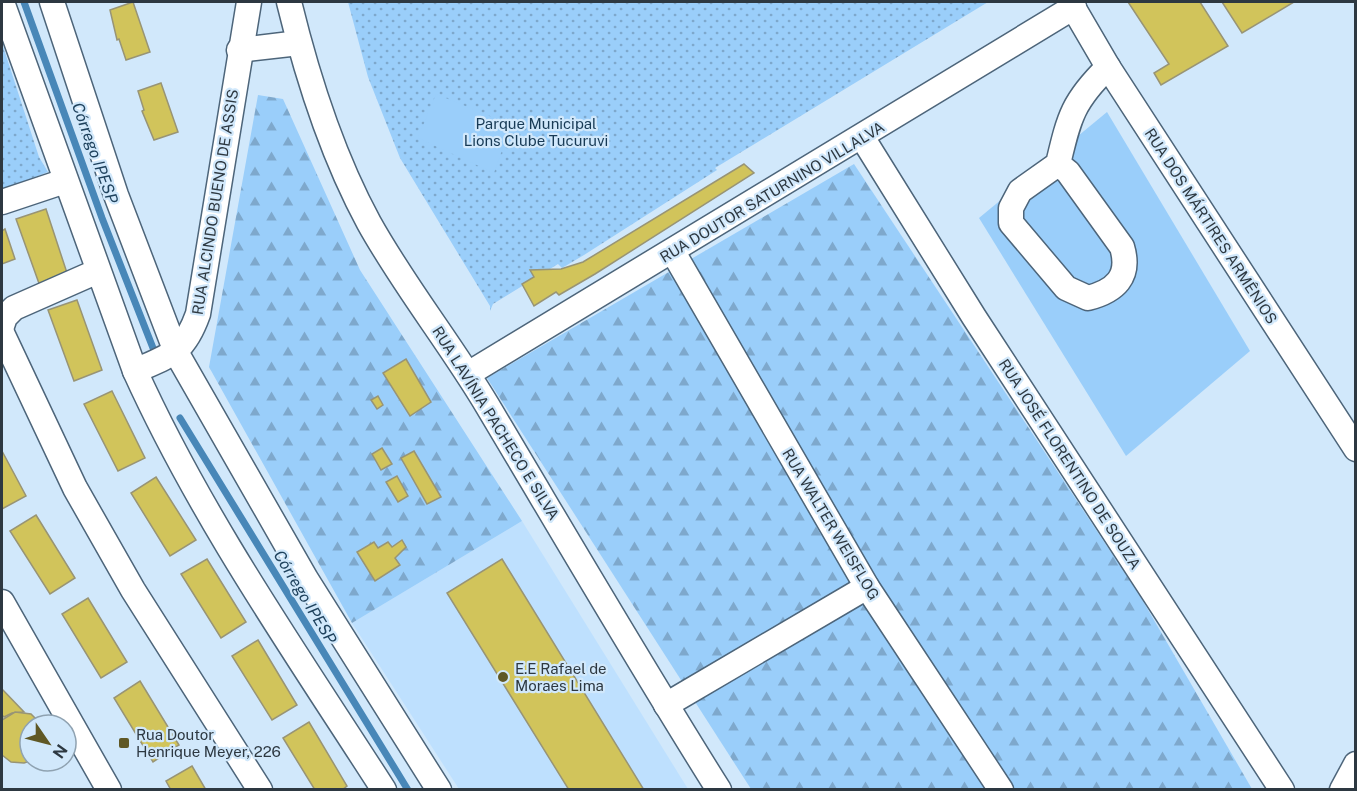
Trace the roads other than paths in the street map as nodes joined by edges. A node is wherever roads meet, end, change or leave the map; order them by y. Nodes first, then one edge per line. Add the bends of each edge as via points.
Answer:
1 (2, 2) edge
2 (52, 2) edge
3 (249, 2) edge
4 (289, 2) edge
5 (1072, 4) edge
6 (299, 43) junction
7 (239, 50) junction
8 (1108, 67) junction
9 (862, 137) junction
10 (1058, 164) junction
11 (65, 181) junction
12 (2, 202) edge
13 (673, 252) junction
14 (98, 271) junction
15 (2, 326) edge
16 (2, 333) edge
17 (173, 353) junction
18 (139, 369) junction
19 (468, 374) junction
20 (1356, 449) edge
21 (867, 587) junction
22 (2, 602) edge
23 (666, 705) junction
24 (1356, 764) edge
25 (109, 789) edge
26 (260, 789) edge
27 (384, 789) edge
28 (438, 789) edge
29 (719, 789) edge
30 (1001, 789) edge
31 (1282, 789) edge
32 (1342, 789) edge

1 - 11 street
2 - 17 street
3 - 7 street, RUA ALCINDO BUENO DE ASSIS
4 - 6 street, RUA LAVÍNIA PACHECO E SILVA
5 - 8 street, RUA DOS MÁRTIRES ARMÊNIOS
5 - 9 street, RUA DOUTOR SATURNINO VILLALVA
6 - 7 street
6 - 19 street, RUA LAVÍNIA PACHECO E SILVA via 342,166 369,222
7 - 17 street, RUA ALCINDO BUENO DE ASSIS via 198,314 184,344
8 - 10 street via 1070,114
8 - 20 street, RUA DOS MÁRTIRES ARMÊNIOS
9 - 13 street, RUA DOUTOR SATURNINO VILLALVA
9 - 31 street, RUA JOSÉ FLORENTINO DE SOUZA via 974,317
10 - 10 street via 1068,172 1122,247 1125,258 1121,279 1107,293 1088,298 1066,288 1011,223 1011,208 1020,191
11 - 12 street
11 - 14 street
13 - 19 street, RUA DOUTOR SATURNINO VILLALVA
13 - 21 street, RUA WALTER WEISFLOG
14 - 15 street via 14,308
14 - 18 street
16 - 26 street via 75,488 133,590
17 - 18 street
17 - 28 street via 306,579
18 - 27 street via 181,468
19 - 23 street, RUA LAVÍNIA PACHECO E SILVA
21 - 23 street
21 - 30 street, RUA WALTER WEISFLOG
22 - 25 street
23 - 29 street, RUA LAVÍNIA PACHECO E SILVA
24 - 32 street

